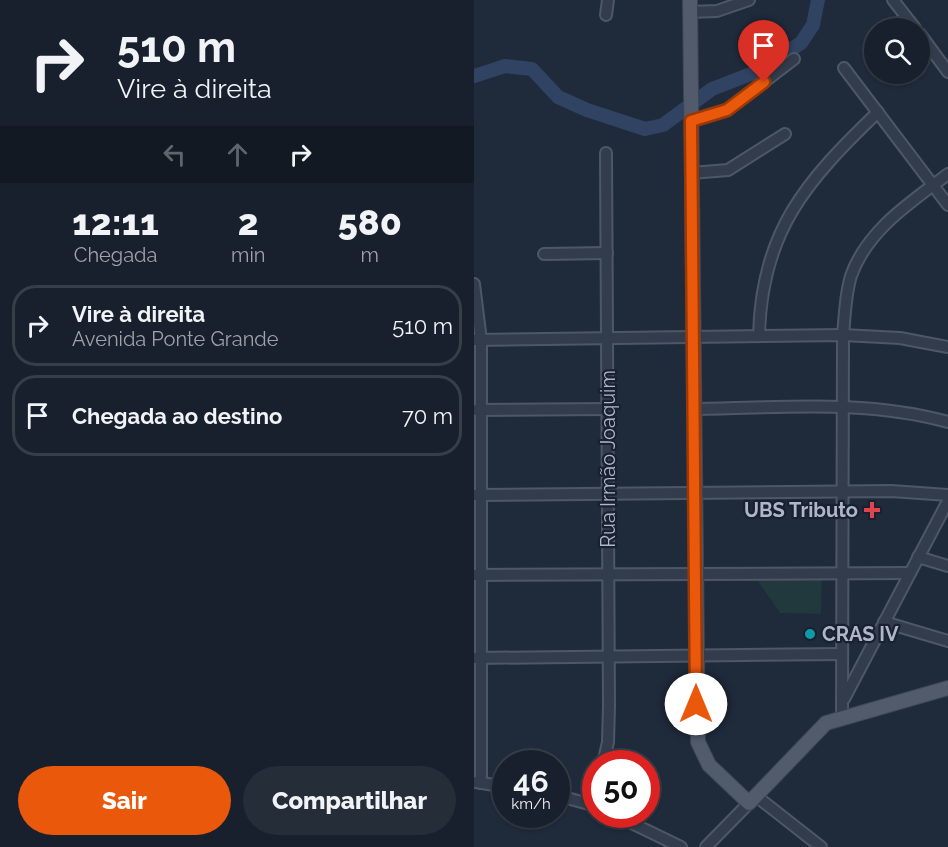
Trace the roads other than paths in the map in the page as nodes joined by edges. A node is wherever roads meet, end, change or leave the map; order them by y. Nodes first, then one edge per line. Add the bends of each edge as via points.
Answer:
1 (608, 0) edge
2 (748, 0) edge
3 (893, 0) edge
4 (690, 6) edge
5 (606, 15) dead end
6 (907, 18) edge
7 (930, 48) edge
8 (794, 59) dead end
9 (844, 68) dead end
10 (948, 72) edge
11 (691, 109) junction
12 (878, 112) junction
13 (785, 134) dead end
14 (606, 153) dead end
15 (691, 173) junction
16 (948, 174) edge
17 (933, 185) junction
18 (948, 205) edge
19 (607, 253) junction
20 (544, 254) dead end
21 (474, 284) edge
22 (843, 335) junction
23 (759, 336) junction
24 (693, 337) junction
25 (607, 338) junction
26 (477, 340) edge
27 (948, 347) edge
28 (843, 408) junction
29 (693, 409) junction
30 (477, 410) edge
31 (608, 410) junction
32 (948, 422) edge
33 (843, 492) junction
34 (694, 493) junction
35 (608, 494) junction
36 (478, 495) edge
37 (948, 495) edge
38 (948, 501) edge
39 (918, 557) junction
40 (948, 566) edge
41 (843, 573) junction
42 (910, 573) junction
43 (695, 574) junction
44 (478, 575) edge
45 (609, 575) junction
46 (884, 622) junction
47 (948, 641) edge
48 (842, 654) junction
49 (696, 656) junction
50 (609, 657) junction
51 (478, 658) edge
52 (948, 688) edge
53 (842, 702) junction
54 (842, 717) junction
55 (605, 750) edge
56 (478, 782) edge
57 (753, 800) junction
58 (642, 828) edge
59 (681, 847) edge
60 (706, 847) edge
61 (821, 847) edge

1 - 5 street
2 - 4 street via 717,10
3 - 6 street
4 - 11 main road
7 - 10 street
8 - 11 street via 727,110
9 - 12 street
11 - 15 main road
12 - 17 street
12 - 23 street via 808,186 779,233 762,286
13 - 15 street via 728,170
14 - 19 street, Rua Irmão Joaquim
15 - 24 main road
16 - 17 street
17 - 18 street
17 - 22 street via 867,245 851,278
19 - 20 street
19 - 25 street, Rua Irmão Joaquim
21 - 26 street
22 - 23 street
22 - 27 street via 900,338
22 - 28 street
23 - 24 street
24 - 25 street
24 - 29 main road
25 - 26 street
25 - 31 street, Rua Irmão Joaquim
26 - 30 street
28 - 29 street
28 - 32 street via 904,411
28 - 33 street
29 - 34 main road
30 - 31 street
30 - 36 street
31 - 35 street, Rua Irmão Joaquim
33 - 34 street
33 - 37 street
33 - 41 street
34 - 35 street
34 - 43 main road
35 - 36 street
35 - 45 street, Rua Irmão Joaquim
36 - 44 street
38 - 39 street
39 - 40 street
39 - 42 street
41 - 42 street
41 - 43 street
41 - 48 street
42 - 46 street
43 - 45 street
43 - 49 main road
44 - 45 street
44 - 51 street
45 - 50 street, Rua Irmão Joaquim
46 - 47 street
46 - 53 street
48 - 49 street
48 - 53 street
49 - 50 street
49 - 57 main road via 698,742 709,765
50 - 51 street
50 - 55 street, Rua Irmão Joaquim
51 - 56 street
52 - 54 main road
53 - 54 street
54 - 57 main road via 818,730
57 - 60 street
57 - 61 street
58 - 59 street

